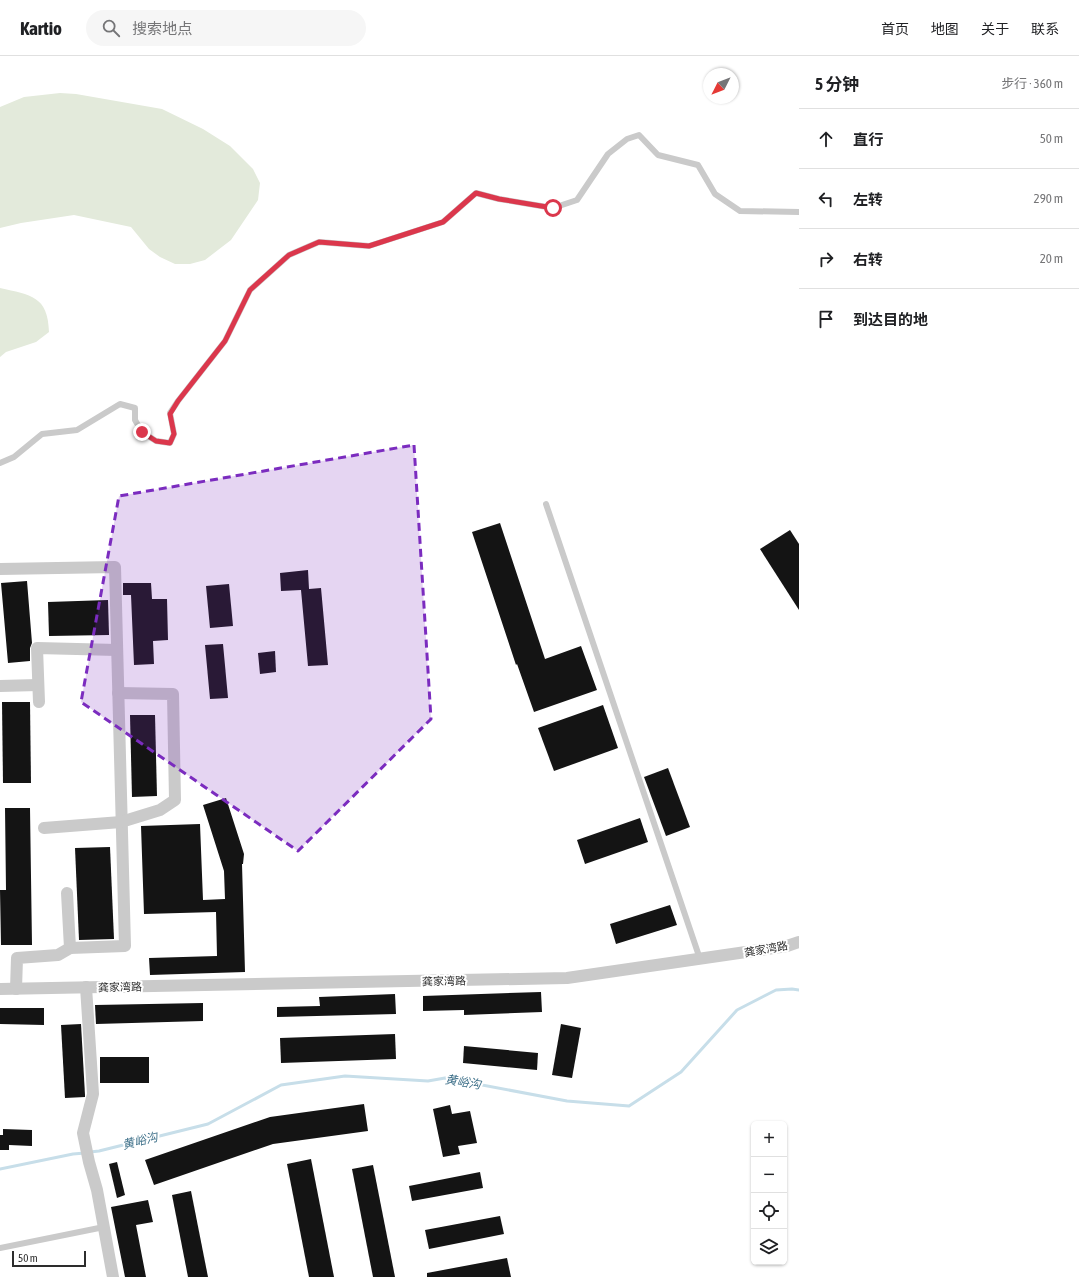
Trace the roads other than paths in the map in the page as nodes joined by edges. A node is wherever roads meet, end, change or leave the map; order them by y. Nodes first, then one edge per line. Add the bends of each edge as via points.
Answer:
1 (799, 212) edge
2 (0, 463) edge
3 (546, 504) dead end
4 (0, 569) edge
5 (117, 650) junction
6 (38, 685) junction
7 (0, 686) edge
8 (118, 693) junction
9 (39, 702) dead end
10 (121, 822) junction
11 (44, 828) dead end
12 (67, 893) dead end
13 (799, 942) edge
14 (70, 948) junction
15 (700, 959) junction
16 (86, 987) junction
17 (0, 989) edge
18 (16, 989) junction
19 (104, 1227) junction
20 (0, 1248) edge
21 (113, 1277) edge

1 - 2 lane via 740,211 715,194 698,165 658,155 639,135 608,154 577,200 553,208 476,193 443,222 369,246 319,242 289,255 250,290 225,341 178,401 170,414 174,434 170,443 156,441 142,432 135,420 135,408 120,404 77,430 42,434 14,457
3 - 15 lane
4 - 5 street via 115,567
5 - 6 street via 37,648
5 - 8 street
6 - 7 street
6 - 9 street
8 - 10 street
8 - 10 street via 173,694 175,800 160,810
10 - 11 street
10 - 14 street via 125,946
12 - 14 street
13 - 15 street, 龚家湾路 via 788,946
14 - 18 street via 58,955 17,958
15 - 16 street, 龚家湾路 via 567,978
16 - 18 street, 龚家湾路
16 - 19 street, 龚家湾路 via 93,1094 83,1133
17 - 18 street, 龚家湾路
19 - 20 lane
19 - 21 street, 龚家湾路

